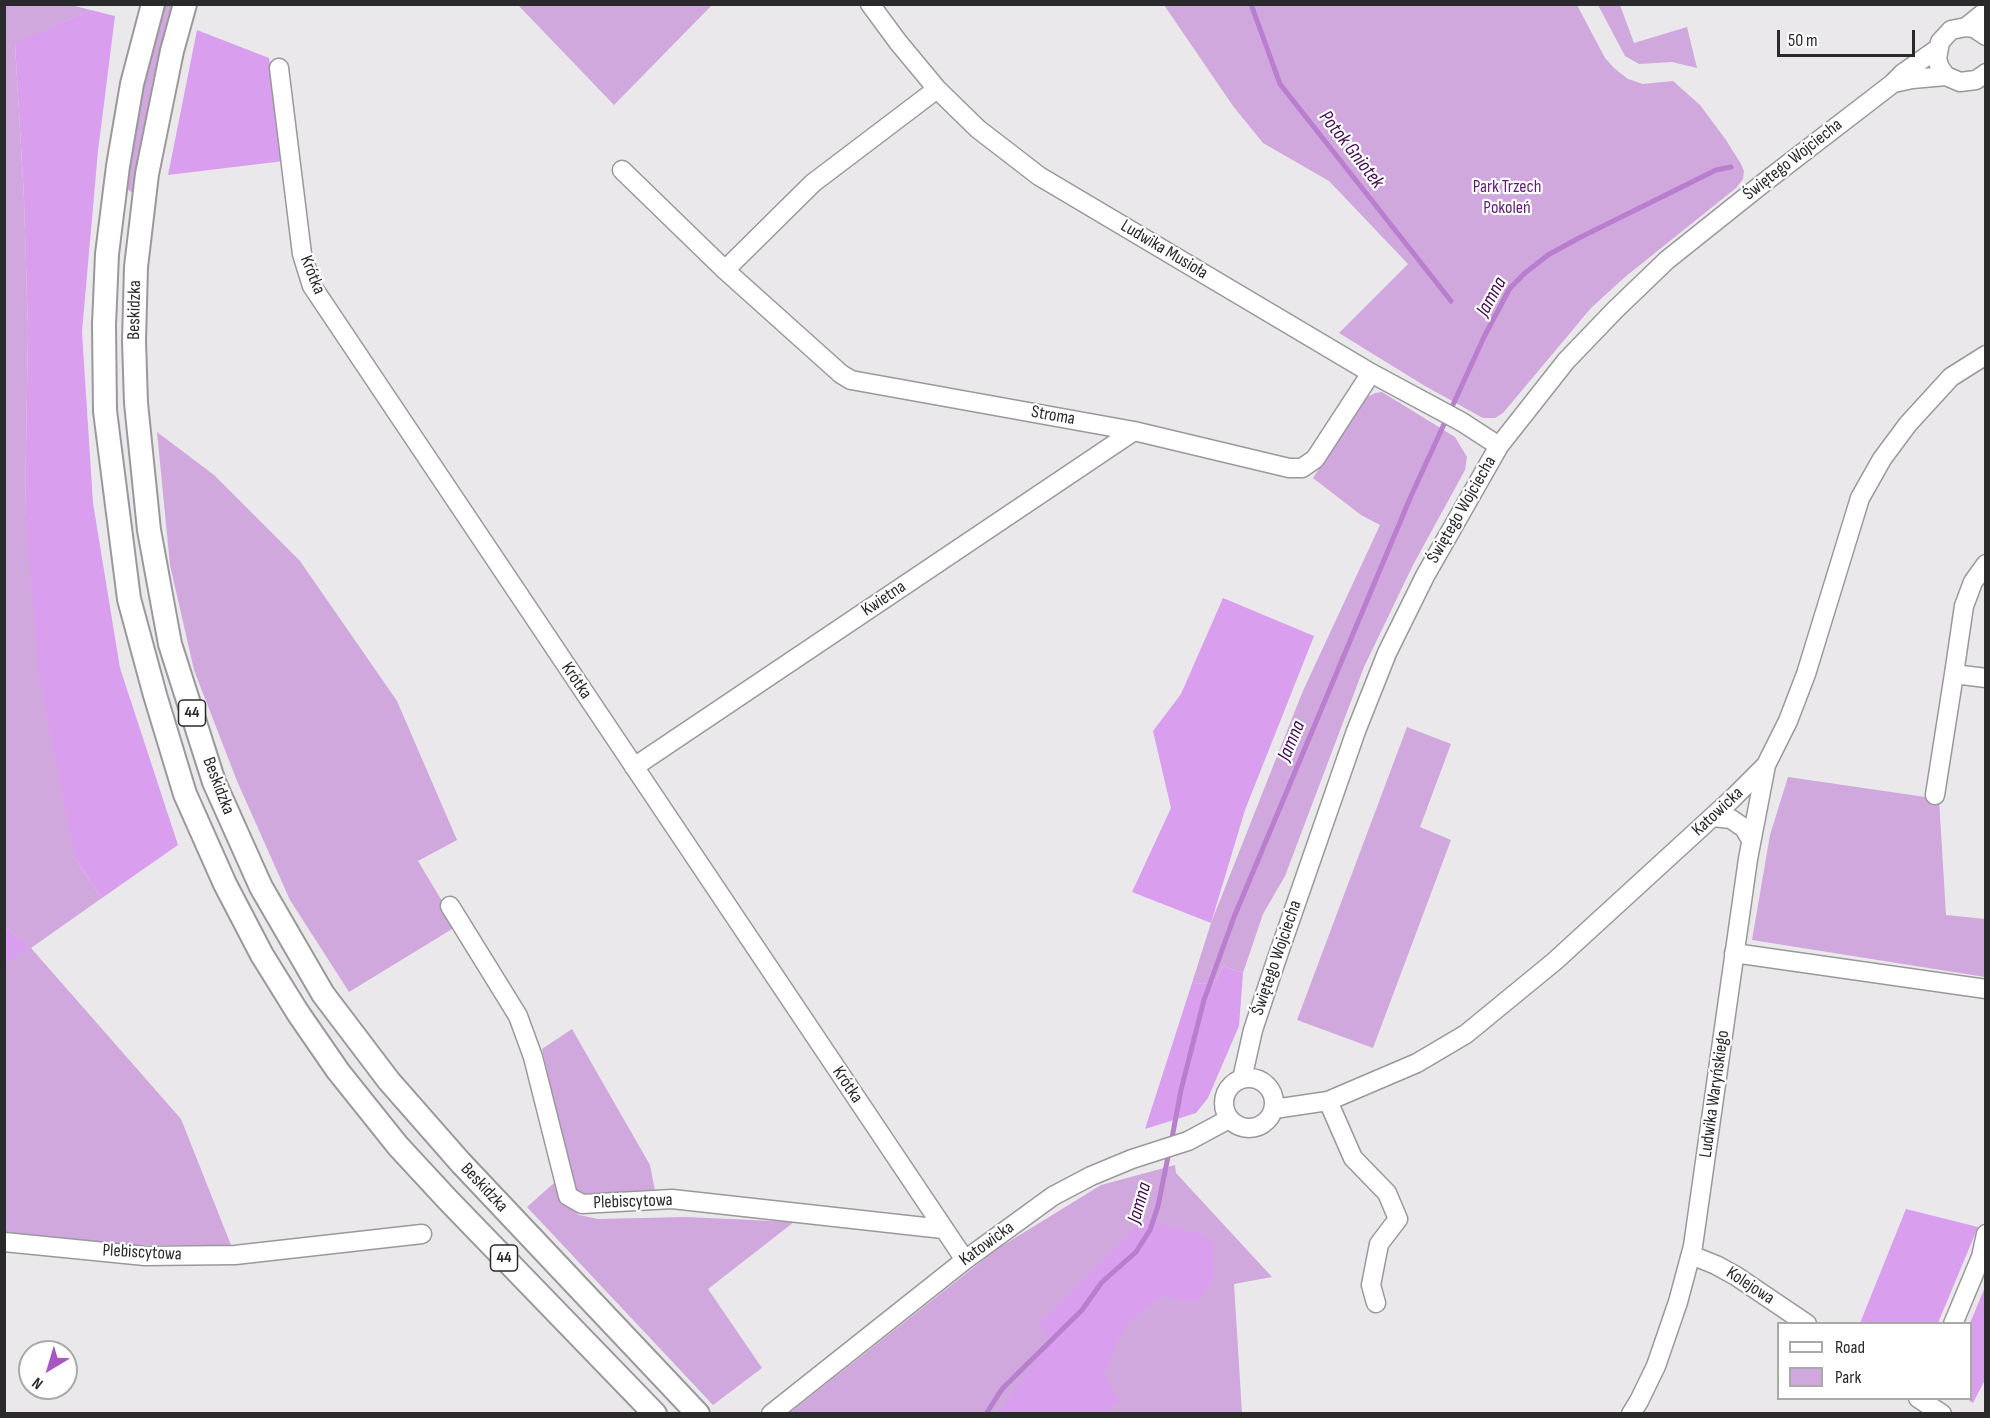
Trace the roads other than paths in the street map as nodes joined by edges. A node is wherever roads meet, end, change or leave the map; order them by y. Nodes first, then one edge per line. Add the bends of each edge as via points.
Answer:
1 (153, 4) edge
2 (185, 4) edge
3 (870, 4) edge
4 (1986, 11) edge
5 (1966, 27) junction
6 (1986, 36) edge
7 (1937, 49) junction
8 (279, 68) dead end
9 (1946, 76) junction
10 (1985, 76) edge
11 (1893, 84) junction
12 (937, 89) junction
13 (622, 170) dead end
14 (725, 270) junction
15 (1986, 356) edge
16 (1371, 373) junction
17 (1134, 431) junction
18 (1499, 446) junction
19 (1986, 564) edge
20 (1954, 674) junction
21 (1986, 678) edge
22 (1766, 765) junction
23 (634, 767) junction
24 (1935, 795) dead end
25 (1732, 799) junction
26 (1757, 813) junction
27 (1713, 817) junction
28 (1751, 840) junction
29 (450, 906) dead end
30 (1734, 953) junction
31 (1986, 989) edge
32 (1242, 1078) junction
33 (1328, 1101) junction
34 (1274, 1109) junction
35 (1229, 1119) junction
36 (943, 1229) junction
37 (422, 1234) dead end
38 (1986, 1234) edge
39 (4, 1242) edge
40 (1691, 1255) junction
41 (965, 1260) junction
42 (1376, 1303) dead end
43 (1805, 1322) edge
44 (1953, 1322) edge
45 (1922, 1400) edge
46 (655, 1413) edge
47 (698, 1413) edge
48 (771, 1413) edge
49 (1631, 1413) edge
50 (1942, 1413) edge

1 - 46 main road, Beskidzka / 44 via 132,84 107,254 105,411 129,599 185,794 262,955 338,1071 398,1146 448,1200
2 - 47 main road, Beskidzka / 44 via 146,185 136,267 136,403 149,530 170,644 214,782 261,887 300,955 323,994 389,1081 460,1163
3 - 12 street, Ludwika Musioła
4 - 5 street
5 - 6 street
5 - 7 street, Świętego Wojciecha via 1951,30
7 - 9 street via 1937,59
7 - 11 street, Świętego Wojciecha
8 - 23 street, Krótka via 302,254 312,286
9 - 10 street, Świętego Wojciecha via 1960,82
9 - 11 street, Świętego Wojciecha
11 - 18 street, Świętego Wojciecha via 1667,260 1566,362
12 - 14 street via 813,183
12 - 16 street, Ludwika Musioła via 978,129 1039,176
13 - 14 street, Stroma
14 - 17 street, Stroma via 851,380
15 - 22 street, Katowicka via 1951,377 1908,424 1860,498 1806,674
16 - 17 street, Stroma via 1315,459 1302,468
16 - 18 street, Ludwika Musioła
17 - 23 street, Kwietna
18 - 32 street, Świętego Wojciecha via 1425,576 1387,653 1276,961
19 - 20 street via 1973,582 1964,606
20 - 21 street
20 - 24 street
22 - 25 street, Katowicka
22 - 26 street, Ludwika Waryńskiego
23 - 36 street, Krótka
25 - 26 street via 1746,803
25 - 27 street, Katowicka
26 - 28 street, Ludwika Waryńskiego
27 - 28 street via 1731,819 1744,828
27 - 33 street, Katowicka via 1555,961 1466,1034 1417,1063
28 - 30 street, Ludwika Waryńskiego
29 - 36 street, Plebiscytowa via 518,1016 533,1057 568,1196 582,1204 672,1199
30 - 31 street
30 - 40 street, Ludwika Waryńskiego
32 - 34 street via 1256,1078 1269,1088
32 - 35 street via 1225,1095
33 - 34 street, Katowicka
33 - 42 street via 1353,1158 1387,1193 1398,1219 1379,1244 1371,1285
34 - 35 street via 1256,1127 1237,1126
35 - 41 street, Katowicka via 1188,1141 1132,1159 1053,1196
36 - 41 street, Krótka
37 - 39 street, Plebiscytowa via 235,1255 145,1256
38 - 44 street via 1981,1257
40 - 43 street, Kolejowa via 1736,1276
40 - 49 street, Ludwika Waryńskiego via 1656,1366
41 - 48 street, Katowicka
45 - 50 street

